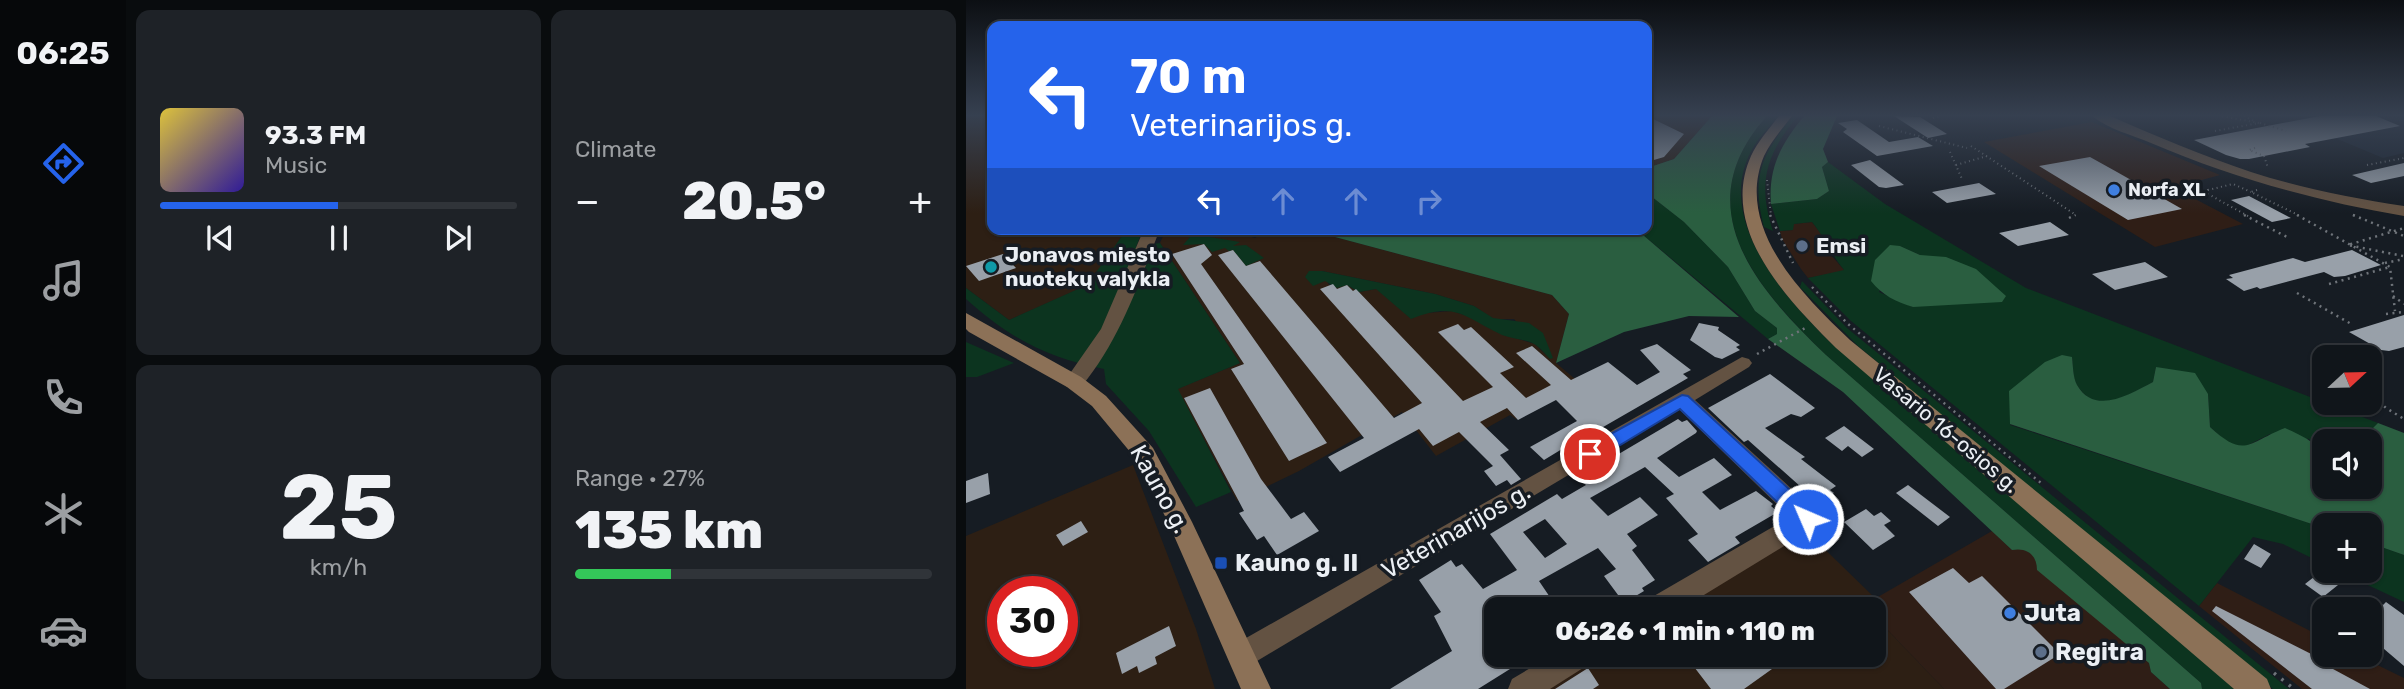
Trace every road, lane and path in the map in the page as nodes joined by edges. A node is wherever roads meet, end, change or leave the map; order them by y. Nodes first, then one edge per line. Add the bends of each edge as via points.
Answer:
1 (1762, 148) edge
2 (1971, 148) edge
3 (2175, 148) edge
4 (2255, 148) dead end
5 (1950, 152) dead end
6 (1987, 156) junction
7 (2404, 158) edge
8 (1956, 164) junction
9 (2367, 165) dead end
10 (2270, 175) dead end
11 (1768, 177) dead end
12 (1962, 179) dead end
13 (2260, 190) dead end
14 (2251, 192) junction
15 (2404, 211) edge
16 (2344, 212) dead end
17 (2069, 218) dead end
18 (2404, 228) edge
19 (2392, 231) junction
20 (1149, 235) edge
21 (2404, 236) edge
22 (2287, 237) dead end
23 (2348, 245) junction
24 (2404, 257) edge
25 (2385, 263) junction
26 (2390, 267) junction
27 (1796, 268) dead end
28 (1805, 279) dead end
29 (2329, 284) dead end
30 (2297, 293) dead end
31 (2393, 296) junction
32 (2404, 304) edge
33 (2395, 311) junction
34 (2404, 312) edge
35 (2386, 314) dead end
36 (966, 319) edge
37 (2353, 325) dead end
38 (1799, 331) dead end
39 (1772, 346) dead end
40 (1742, 363) dead end
41 (1074, 382) junction
42 (1682, 400) junction
43 (2382, 404) edge
44 (2404, 419) edge
45 (2045, 486) dead end
46 (1677, 597) edge
47 (1242, 655) junction
48 (1559, 667) edge
49 (2274, 673) dead end
50 (1256, 689) edge
51 (1523, 689) edge
52 (2256, 689) edge
53 (2294, 689) edge

1 - 52 main road, Vasario 16-osios g. via 1750,185 1751,209 1768,256 1803,303 1843,344
2 - 6 path
3 - 15 street via 2266,181
4 - 10 path via 2249,150 2264,156
5 - 8 path
6 - 8 path
6 - 17 path via 2076,215
7 - 9 path
8 - 12 path
11 - 27 path via 1771,218
13 - 14 path
14 - 22 path via 2233,184 2208,190 2208,194
14 - 23 path
16 - 19 path
18 - 19 path
19 - 21 path
19 - 23 path
20 - 41 street via 1104,342
23 - 24 path
23 - 25 path
24 - 25 path
25 - 26 path
26 - 29 path
26 - 31 path
28 - 45 path via 1848,324
30 - 37 path
31 - 32 path
31 - 33 path
33 - 34 path
33 - 35 path
36 - 41 main road, Kauno g.
38 - 39 path
40 - 42 street, Veterinarijos g.
41 - 47 main road, Kauno g. via 1099,401 1145,454
42 - 46 street via 1808,519
42 - 47 street, Veterinarijos g.
43 - 44 path
47 - 50 main road, Kauno g.
48 - 51 street
49 - 53 path

